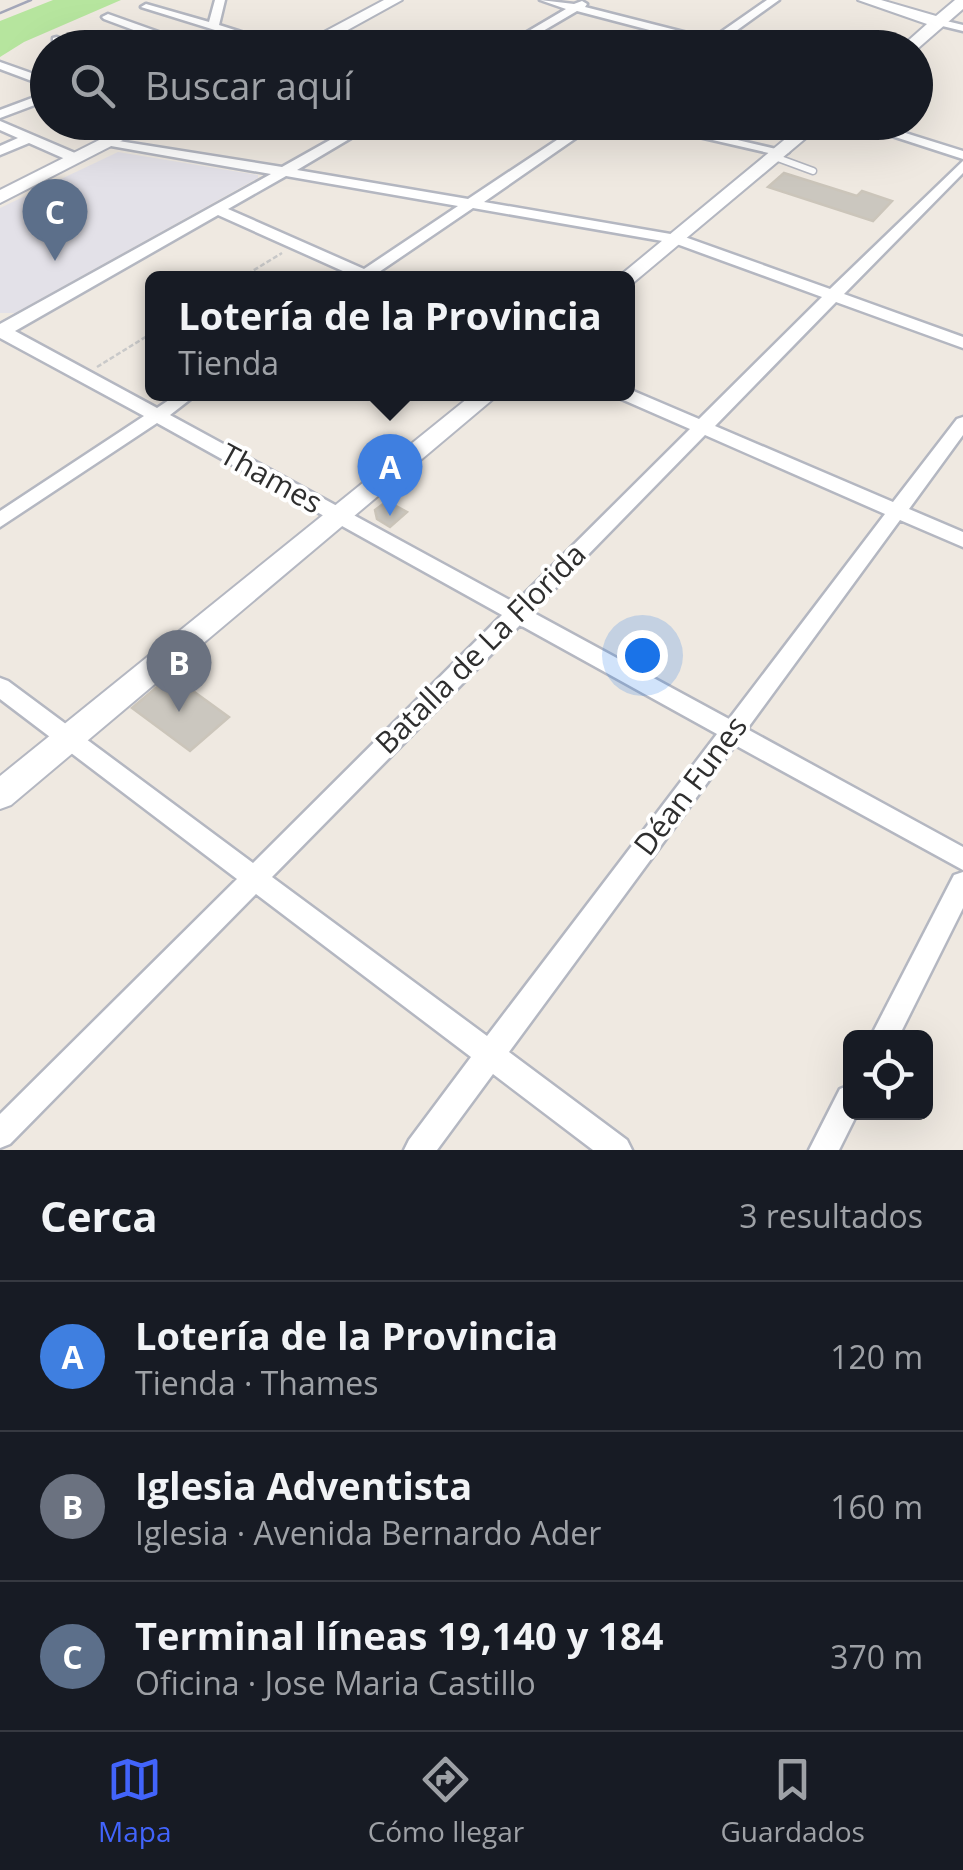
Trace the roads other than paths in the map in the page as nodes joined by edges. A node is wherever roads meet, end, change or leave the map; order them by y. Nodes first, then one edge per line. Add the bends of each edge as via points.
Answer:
1 (220, 0) edge
2 (395, 0) edge
3 (545, 0) edge
4 (590, 0) edge
5 (774, 0) edge
6 (865, 0) edge
7 (963, 1) edge
8 (146, 7) dead end
9 (576, 8) junction
10 (108, 17) dead end
11 (938, 22) junction
12 (213, 26) junction
13 (963, 28) edge
14 (144, 30) edge
15 (204, 30) edge
16 (226, 30) edge
17 (337, 30) edge
18 (538, 30) edge
19 (655, 30) edge
20 (731, 30) edge
21 (929, 30) edge
22 (1, 65) edge
23 (30, 76) edge
24 (30, 102) edge
25 (3, 110) edge
26 (0, 124) edge
27 (29, 138) joint
28 (34, 140) edge
29 (115, 140) edge
30 (340, 140) edge
31 (566, 140) edge
32 (715, 140) edge
33 (796, 140) edge
34 (914, 140) edge
35 (111, 142) junction
36 (0, 151) edge
37 (778, 155) junction
38 (963, 155) edge
39 (77, 159) junction
40 (963, 164) edge
41 (286, 171) junction
42 (813, 171) dead end
43 (0, 197) edge
44 (472, 204) junction
45 (218, 210) junction
46 (676, 238) junction
47 (352, 271) edge
48 (375, 271) edge
49 (635, 271) edge
50 (834, 295) junction
51 (1, 331) edge
52 (963, 344) edge
53 (635, 398) edge
54 (178, 401) edge
55 (479, 401) edge
56 (156, 415) junction
57 (963, 423) edge
58 (701, 427) junction
59 (897, 512) junction
60 (340, 516) junction
61 (0, 520) edge
62 (963, 540) edge
63 (517, 614) junction
64 (0, 687) edge
65 (732, 732) junction
66 (69, 739) junction
67 (0, 795) edge
68 (963, 859) edge
69 (254, 878) junction
70 (963, 883) edge
71 (886, 1030) edge
72 (490, 1056) junction
73 (843, 1113) edge
74 (0, 1134) edge
75 (419, 1150) edge
76 (616, 1150) edge
77 (824, 1150) edge

1 - 12 street
2 - 17 main road
3 - 9 street
4 - 9 street
5 - 20 street
6 - 11 main road
7 - 11 main road
8 - 12 street
9 - 18 street
9 - 19 street
10 - 14 street
11 - 13 street
11 - 21 main road
12 - 15 street
12 - 16 street
22 - 23 street
24 - 25 street
26 - 27 street
27 - 36 street
28 - 39 street
29 - 35 main road
30 - 41 street
31 - 44 street
32 - 37 street
33 - 37 main road
34 - 38 street
35 - 39 main road
35 - 41 street
37 - 42 lane
37 - 46 main road
39 - 43 main road
40 - 50 street, Batalla de La Florida
41 - 44 street
41 - 45 street
44 - 46 street
44 - 48 street
45 - 47 street
45 - 51 street
46 - 49 main road
46 - 50 street
50 - 52 street
50 - 58 street, Batalla de La Florida
51 - 56 street, Thames
53 - 58 street
54 - 56 street
55 - 60 main road
56 - 60 street, Thames
56 - 61 street
57 - 59 street, Déan Funes
58 - 59 street
58 - 63 street, Batalla de La Florida
59 - 62 street
59 - 65 street, Déan Funes
60 - 63 street, Thames
60 - 66 main road
63 - 65 street, Thames
63 - 69 street, Batalla de La Florida
64 - 66 street
65 - 68 street, Thames
65 - 72 street, Déan Funes
66 - 67 main road
66 - 69 street
69 - 72 street
69 - 74 street, Batalla de La Florida
70 - 71 street
72 - 75 street, Déan Funes
72 - 76 street
73 - 77 street

